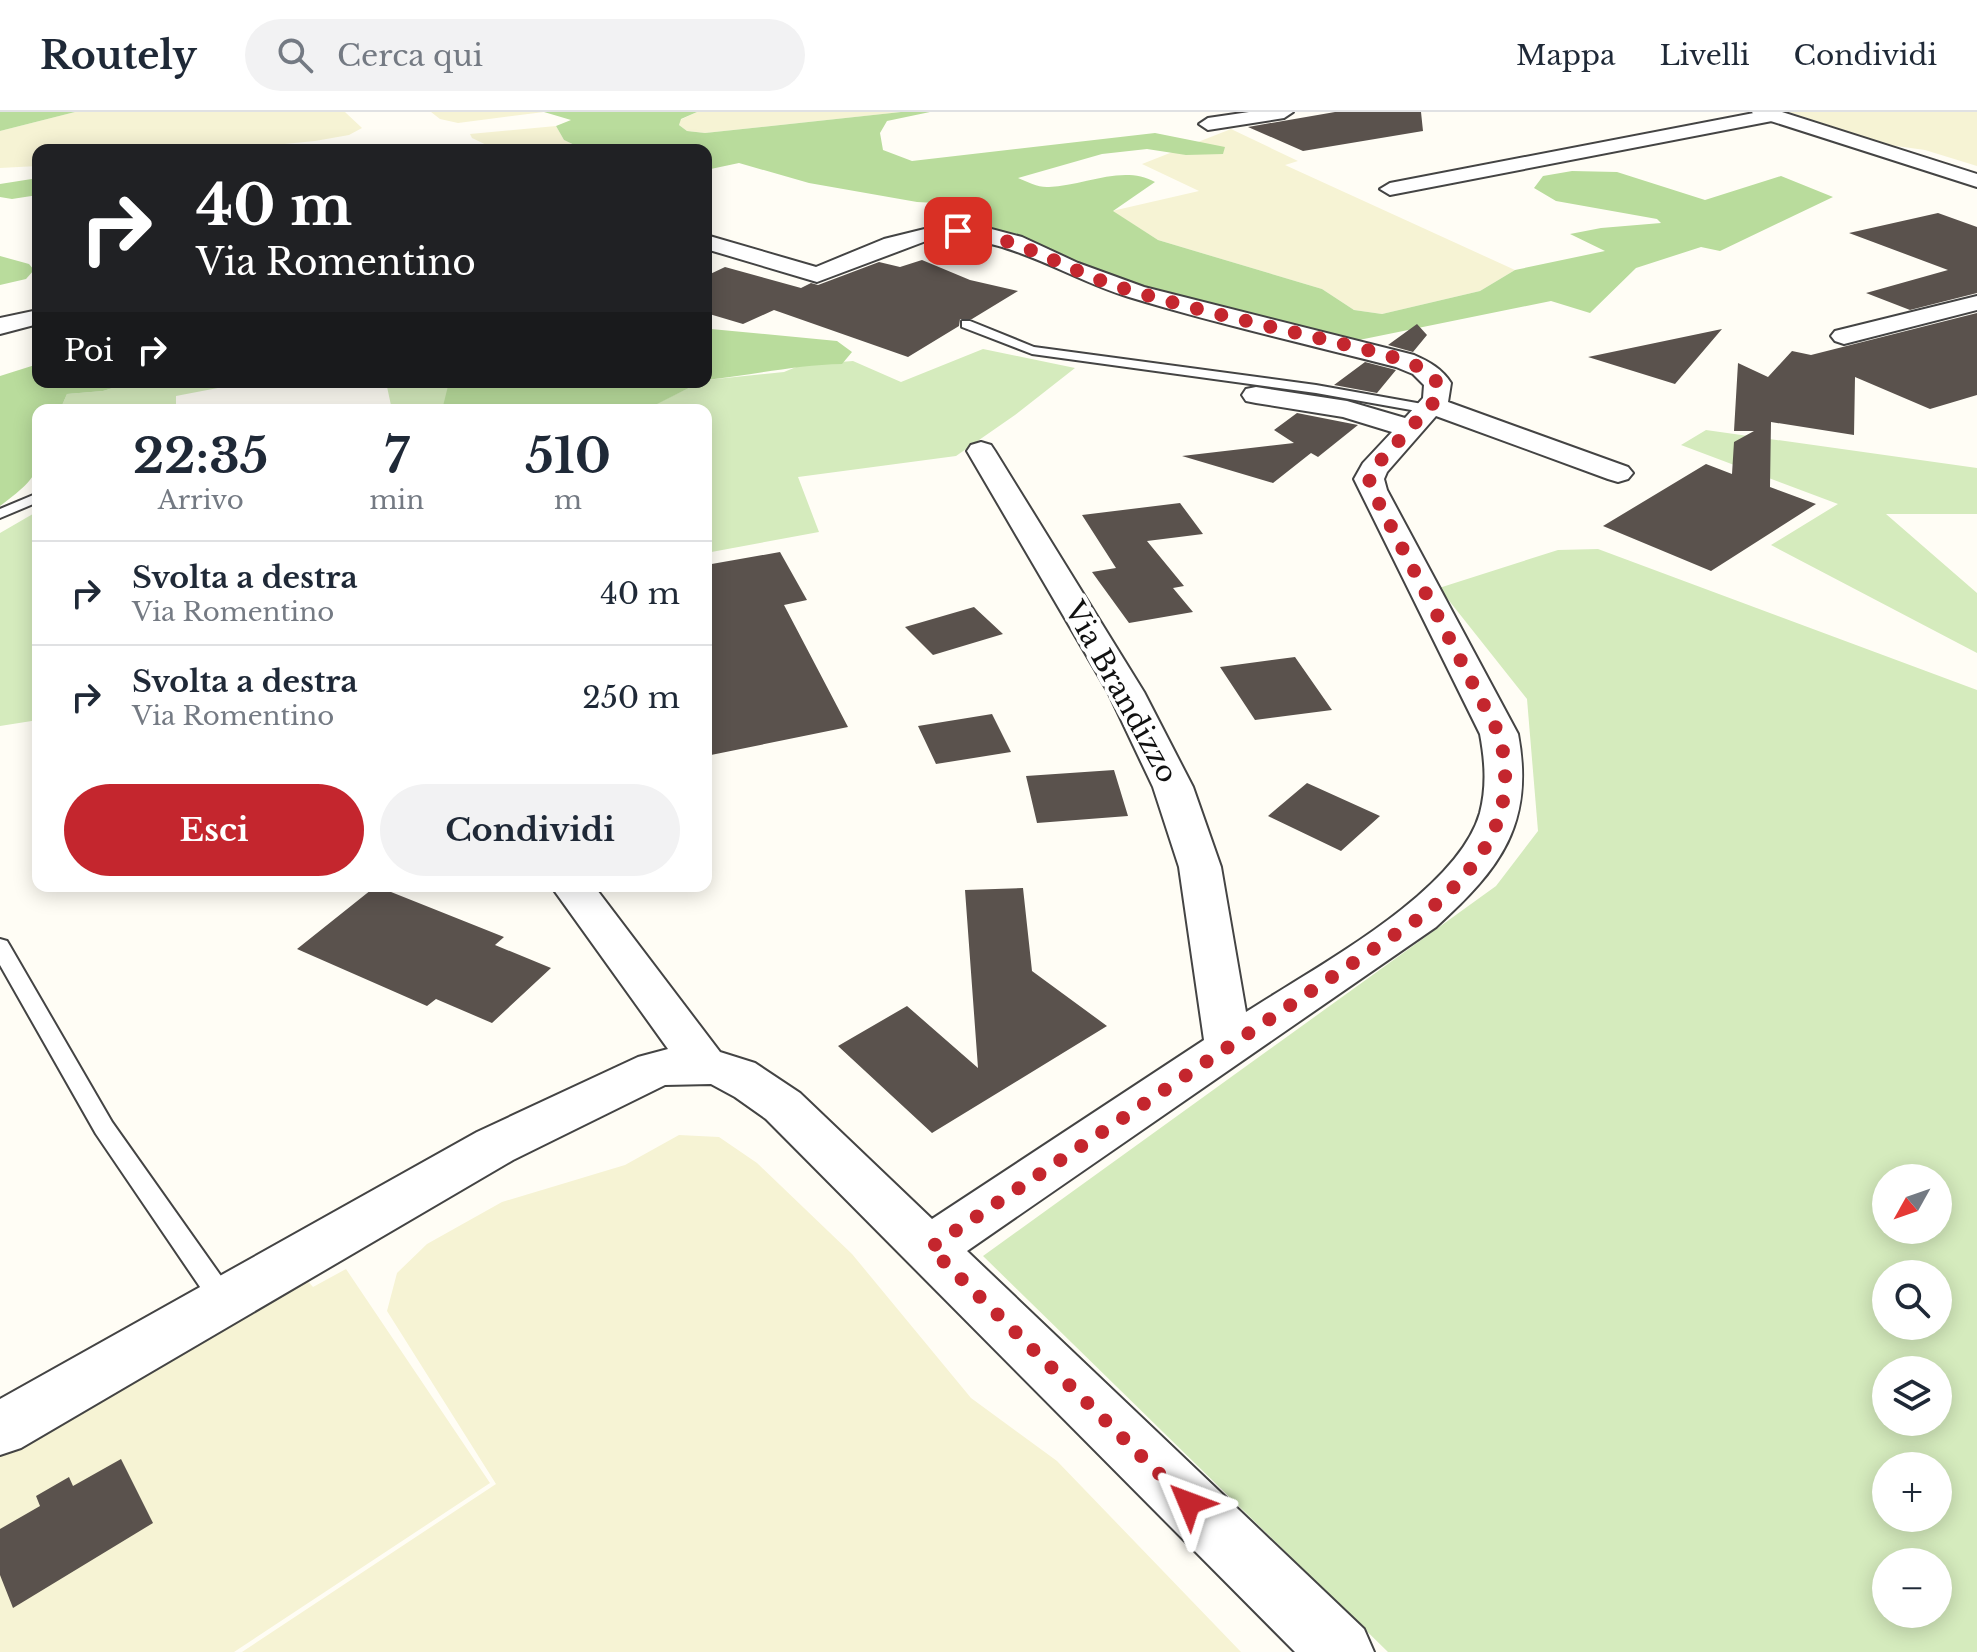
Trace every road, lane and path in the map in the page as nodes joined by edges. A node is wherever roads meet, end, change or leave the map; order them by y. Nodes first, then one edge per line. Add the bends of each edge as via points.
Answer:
1 (1284, 112) edge
2 (1767, 114) edge
3 (1208, 124) dead end
4 (1977, 181) edge
5 (1390, 189) dead end
6 (712, 244) edge
7 (1965, 306) edge
8 (32, 318) edge
9 (1977, 318) edge
10 (966, 324) dead end
11 (0, 326) edge
12 (1844, 336) dead end
13 (1256, 395) dead end
14 (1423, 414) junction
15 (981, 451) dead end
16 (1618, 473) dead end
17 (32, 500) edge
18 (0, 514) edge
19 (576, 892) edge
20 (0, 946) edge
21 (1228, 1046) junction
22 (703, 1063) junction
23 (930, 1248) junction
24 (225, 1303) junction
25 (0, 1429) edge
26 (1341, 1652) edge

1 - 3 street
2 - 4 street
2 - 5 street
6 - 14 street via 817,275 892,244 935,233 996,237 1117,286 1422,368 1439,391
7 - 9 street
7 - 12 street
8 - 11 street
10 - 14 lane via 1032,350 1316,389
13 - 14 street
14 - 16 street
14 - 21 street via 1369,479 1499,734 1505,756 1503,812 1473,867 1450,893 1386,942
15 - 21 street, Via Brandizzo via 1126,692 1173,787 1200,867
17 - 18 lane
19 - 22 street
20 - 24 lane via 104,1128
21 - 23 street
22 - 23 street via 743,1077 783,1106
22 - 24 street via 655,1069 495,1146
23 - 26 street
24 - 25 street

